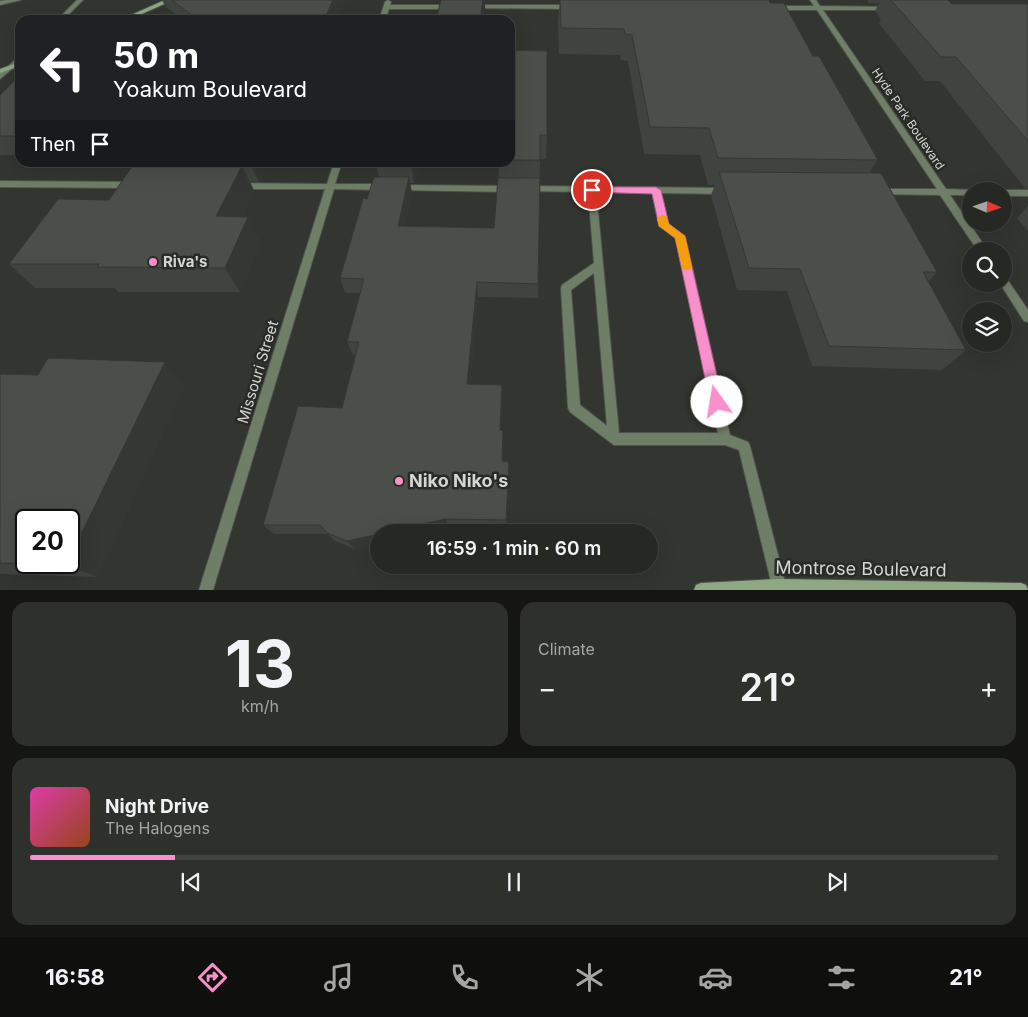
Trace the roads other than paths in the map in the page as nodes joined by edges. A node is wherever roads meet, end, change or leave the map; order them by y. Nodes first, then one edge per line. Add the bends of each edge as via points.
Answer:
1 (18, 0) edge
2 (80, 0) edge
3 (170, 0) edge
4 (813, 0) edge
5 (0, 3) edge
6 (387, 3) edge
7 (457, 7) edge
8 (466, 7) edge
9 (582, 7) edge
10 (769, 8) edge
11 (818, 8) junction
12 (895, 8) edge
13 (65, 15) edge
14 (135, 15) edge
15 (383, 15) edge
16 (15, 63) edge
17 (15, 66) edge
18 (11, 67) junction
19 (0, 71) edge
20 (0, 77) edge
21 (336, 167) edge
22 (0, 184) edge
23 (145, 186) edge
24 (232, 186) edge
25 (330, 187) junction
26 (592, 190) junction
27 (656, 190) junction
28 (733, 191) edge
29 (868, 192) edge
30 (942, 192) junction
31 (962, 192) edge
32 (1012, 193) edge
33 (1028, 193) edge
34 (977, 242) edge
35 (598, 265) junction
36 (1011, 292) edge
37 (1028, 318) edge
38 (614, 438) junction
39 (725, 439) junction
40 (779, 586) junction
41 (206, 590) edge
42 (701, 590) edge
43 (1022, 590) edge

1 - 5 street
2 - 13 street
3 - 14 main road
4 - 11 street, Hyde Park Boulevard
6 - 7 street
6 - 15 street
8 - 9 street
10 - 11 street
11 - 12 street
11 - 30 street, Hyde Park Boulevard
16 - 18 street
17 - 18 main road
18 - 19 main road
18 - 20 street
21 - 25 street, Missouri Street
22 - 23 street
24 - 25 street
25 - 26 street
25 - 41 street, Missouri Street
26 - 27 street
26 - 35 street
27 - 28 street
27 - 39 street via 664,226 680,236
29 - 30 street
30 - 31 street
30 - 34 street, Hyde Park Boulevard
32 - 33 street
35 - 38 street
35 - 38 street via 566,288 574,408
36 - 37 street
38 - 39 street
39 - 40 street via 744,446
40 - 42 main road, Montrose Boulevard
40 - 43 main road, Montrose Boulevard

